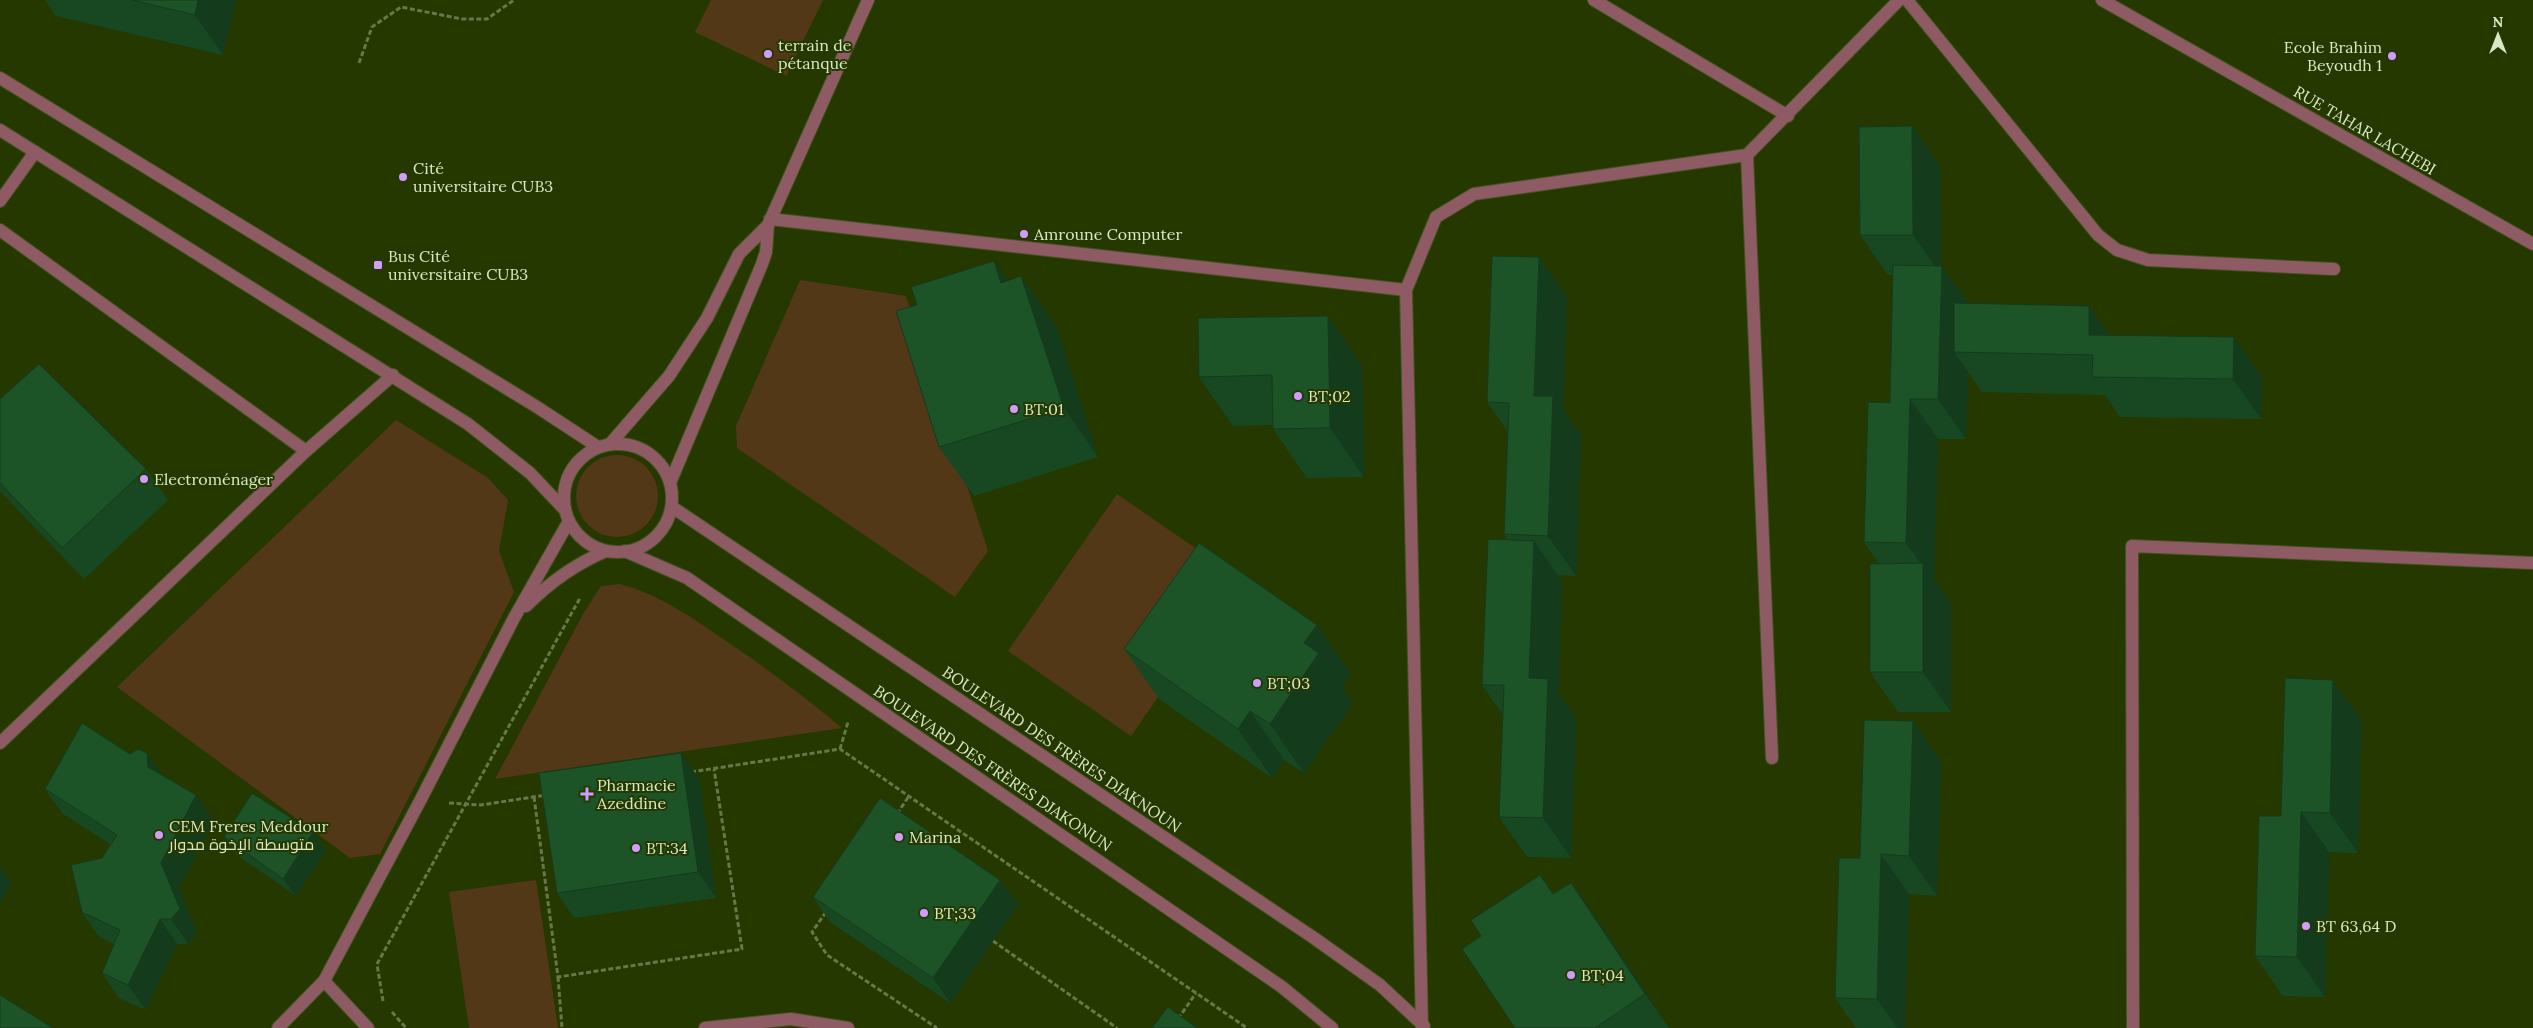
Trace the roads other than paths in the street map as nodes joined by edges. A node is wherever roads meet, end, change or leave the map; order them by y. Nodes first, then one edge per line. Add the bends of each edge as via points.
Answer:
1 (868, 0) edge
2 (1594, 0) edge
3 (1899, 0) edge
4 (1907, 0) edge
5 (2102, 0) edge
6 (0, 78) edge
7 (1788, 116) junction
8 (0, 130) edge
9 (35, 152) junction
10 (1747, 155) junction
11 (0, 201) edge
12 (769, 222) junction
13 (0, 230) edge
14 (2533, 244) edge
15 (2334, 269) dead end
16 (1406, 290) junction
17 (392, 375) junction
18 (604, 446) junction
19 (306, 451) junction
20 (670, 483) junction
21 (672, 507) junction
22 (567, 515) junction
23 (606, 551) junction
24 (625, 551) junction
25 (2533, 563) edge
26 (514, 618) junction
27 (0, 743) edge
28 (1772, 758) dead end
29 (324, 981) junction
30 (1423, 1027) edge
31 (278, 1028) edge
32 (368, 1028) edge
33 (705, 1028) edge
34 (848, 1028) edge
35 (1332, 1028) edge
36 (2133, 1028) edge

1 - 12 street
2 - 7 street
3 - 7 street
4 - 15 street via 2098,235 2117,250 2148,260
5 - 14 street, RUE TAHAR LACHEBI
6 - 18 street
7 - 10 street
8 - 9 street
9 - 11 street
9 - 17 street
10 - 16 street via 1474,194 1436,217
10 - 28 street
12 - 16 street
12 - 18 street via 739,254 706,318 669,376
12 - 20 street via 762,264
13 - 19 street
16 - 30 street
17 - 19 street
17 - 22 street via 468,424 530,473
18 - 20 street via 626,444 641,449 654,457
18 - 22 street via 585,455 567,479 564,494
19 - 27 street
20 - 21 street
21 - 24 street via 656,536 642,546
21 - 30 street, BOULEVARD DES FRÈRES DJAKNOUN via 1314,938 1380,985
22 - 23 street via 578,534 591,545
22 - 26 street
23 - 24 street
23 - 26 street via 581,561 551,582
24 - 35 street, BOULEVARD DES FRÈRES DJAKONUN via 686,578 1282,986
25 - 36 street via 2132,546
26 - 29 street
29 - 31 street
29 - 32 street
33 - 34 street via 791,1019

